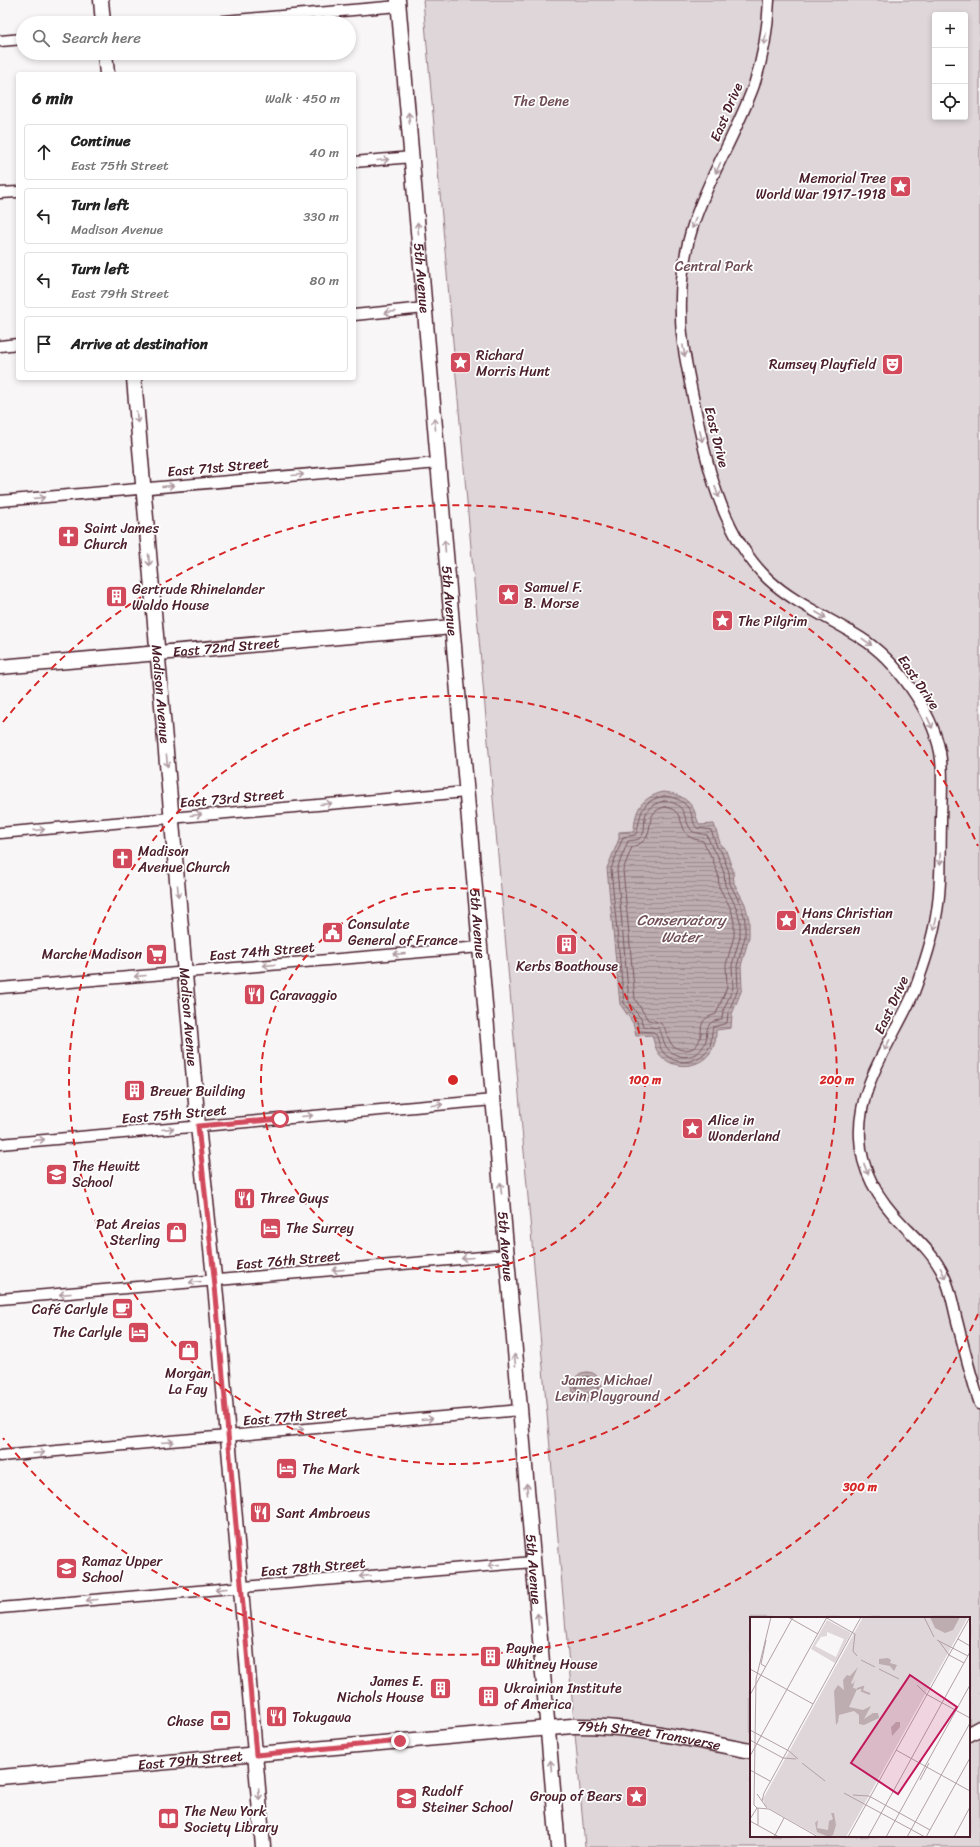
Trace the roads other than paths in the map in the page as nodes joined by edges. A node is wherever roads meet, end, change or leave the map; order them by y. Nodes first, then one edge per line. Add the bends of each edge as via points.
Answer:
1 (101, 0) edge
2 (769, 0) edge
3 (399, 3) edge
4 (102, 16) edge
5 (270, 16) edge
6 (16, 39) edge
7 (0, 40) edge
8 (106, 60) edge
9 (107, 72) edge
10 (412, 157) junction
11 (356, 162) edge
12 (16, 192) edge
13 (0, 193) edge
14 (425, 308) junction
15 (356, 315) edge
16 (16, 344) edge
17 (0, 346) edge
18 (134, 380) edge
19 (438, 463) junction
20 (143, 488) junction
21 (0, 501) edge
22 (452, 627) junction
23 (157, 652) junction
24 (0, 667) edge
25 (466, 792) junction
26 (171, 818) junction
27 (0, 833) edge
28 (480, 946) junction
29 (185, 972) junction
30 (0, 988) edge
31 (493, 1100) junction
32 (198, 1126) junction
33 (0, 1144) edge
34 (506, 1255) junction
35 (215, 1280) junction
36 (0, 1299) edge
37 (980, 1404) edge
38 (520, 1410) junction
39 (228, 1436) junction
40 (0, 1456) edge
41 (533, 1562) junction
42 (241, 1587) junction
43 (0, 1608) edge
44 (547, 1727) junction
45 (980, 1728) edge
46 (970, 1733) edge
47 (750, 1751) edge
48 (256, 1755) junction
49 (0, 1777) edge
50 (263, 1847) edge
51 (558, 1847) edge

1 - 4 main road
2 -> 37 street, East Drive via 765,42 756,79 700,206 686,252 682,282 683,344 705,455 721,502 740,542 768,579 794,599 874,647 898,672 916,697 930,724 940,753 942,776 938,905 930,945 912,996 868,1089 860,1120 860,1139 863,1160 880,1198 928,1251 943,1272
3 - 5 street
10 -> 3 main road, 5th Avenue
6 - 7 street
8 - 9 main road
11 -> 10 street
14 -> 10 main road, 5th Avenue
12 - 13 street
14 -> 15 street
19 -> 14 main road, 5th Avenue
16 - 17 street
18 -> 20 main road, Madison Avenue
20 -> 19 street, East 71st Street
22 -> 19 main road, 5th Avenue
21 -> 20 street, East 71st Street
20 -> 23 main road, Madison Avenue
22 - 23 main road, East 72nd Street
22 - 25 main road, 5th Avenue
23 - 24 main road, East 72nd Street
23 -> 26 main road, Madison Avenue
26 -> 25 street, East 73rd Street
25 - 28 main road, 5th Avenue
27 -> 26 street, East 73rd Street
26 -> 29 main road, Madison Avenue
28 -> 29 street, East 74th Street
28 - 31 main road, 5th Avenue
29 -> 30 street, East 74th Street
29 - 32 main road, Madison Avenue
32 -> 31 street, East 75th Street
34 -> 31 main road, 5th Avenue
33 -> 32 street, East 75th Street
32 - 35 main road, Madison Avenue
34 -> 35 street, East 76th Street
38 -> 34 main road, 5th Avenue
35 -> 36 street, East 76th Street
35 - 39 main road, Madison Avenue
39 -> 38 street, East 77th Street
41 -> 38 main road, 5th Avenue
40 -> 39 street, East 77th Street
39 - 42 main road, Madison Avenue
41 -> 42 street, East 78th Street
44 -> 41 main road, 5th Avenue
42 -> 43 street, East 78th Street
42 - 48 main road, Madison Avenue
44 - 47 main road, 79th Street Transverse via 592,1726 634,1729
44 - 48 main road, East 79th Street
51 -> 44 main road, 5th Avenue
45 - 46 main road
48 - 49 main road, East 79th Street
48 -> 50 main road, Madison Avenue

